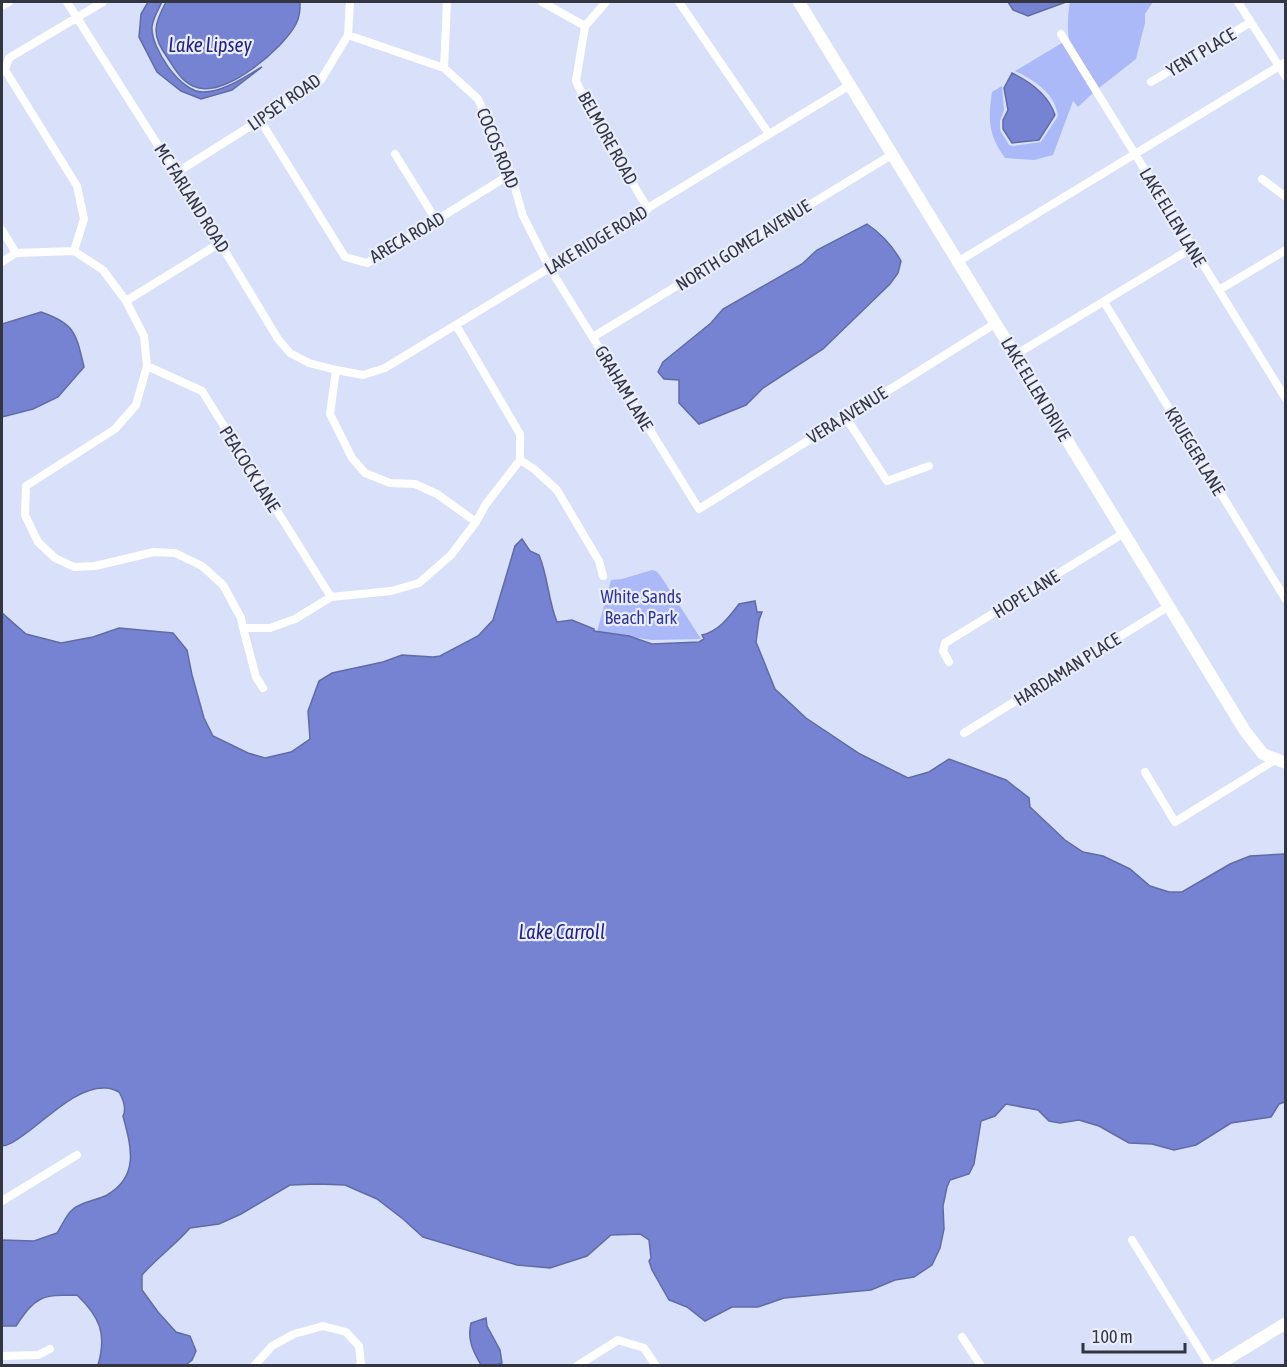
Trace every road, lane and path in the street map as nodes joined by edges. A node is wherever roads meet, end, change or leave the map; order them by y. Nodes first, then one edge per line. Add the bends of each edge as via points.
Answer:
1 (9, 2) edge
2 (67, 2) edge
3 (103, 2) edge
4 (350, 2) edge
5 (447, 2) edge
6 (542, 2) edge
7 (606, 2) edge
8 (679, 2) edge
9 (799, 2) edge
10 (1238, 2) edge
11 (2, 6) edge
12 (78, 18) junction
13 (1251, 22) junction
14 (585, 26) junction
15 (1061, 34) dead end
16 (348, 35) junction
17 (1282, 64) edge
18 (444, 68) junction
19 (1286, 77) edge
20 (1151, 82) dead end
21 (850, 85) junction
22 (261, 120) junction
23 (769, 135) junction
24 (1135, 153) junction
25 (395, 154) dead end
26 (893, 154) junction
27 (176, 172) junction
28 (511, 174) junction
29 (1262, 179) dead end
30 (1286, 196) edge
31 (648, 209) junction
32 (436, 220) junction
33 (2, 230) edge
34 (220, 243) junction
35 (1192, 248) junction
36 (1286, 250) edge
37 (74, 251) junction
38 (16, 253) junction
39 (959, 261) junction
40 (2, 262) edge
41 (549, 267) junction
42 (1219, 290) junction
43 (126, 301) junction
44 (1104, 302) junction
45 (996, 323) junction
46 (456, 325) junction
47 (593, 337) junction
48 (1015, 355) junction
49 (147, 366) junction
50 (336, 370) junction
51 (1286, 399) edge
52 (845, 416) junction
53 (520, 460) junction
54 (929, 466) dead end
55 (699, 509) joint
56 (476, 522) junction
57 (1124, 533) junction
58 (603, 576) dead end
59 (331, 597) junction
60 (1286, 600) edge
61 (1169, 606) junction
62 (243, 628) junction
63 (949, 662) dead end
64 (264, 688) dead end
65 (964, 733) dead end
66 (1280, 761) edge
67 (1145, 772) dead end
68 (77, 1155) dead end
69 (2, 1201) edge
70 (1132, 1240) dead end
71 (1286, 1323) edge
72 (962, 1337) dead end
73 (50, 1349) dead end
74 (2, 1356) edge
75 (254, 1365) edge
76 (359, 1365) edge
77 (577, 1365) edge
78 (656, 1365) edge
79 (981, 1365) edge
80 (1217, 1365) edge

1 - 11 street
2 - 12 street, MC FARLAND ROAD
3 - 12 street
4 - 16 street, LIPSEY ROAD
5 - 18 street
6 - 14 street
7 - 14 street
8 - 23 street
9 - 21 street, LAKE ELLEN DRIVE
10 - 13 street
12 - 27 street, MC FARLAND ROAD
12 - 37 street via 9,58 4,70 77,186 84,219
13 - 17 street
13 - 20 street, YENT PLACE
14 - 31 street, BELMORE ROAD via 576,81
15 - 24 street, LAKE ELLEN LANE
16 - 18 street, COCOS ROAD
16 - 22 street, LIPSEY ROAD via 321,80
17 - 19 street
17 - 24 street
18 - 28 street, COCOS ROAD via 478,99
21 - 23 street, LAKE RIDGE ROAD
21 - 26 street, LAKE ELLEN DRIVE
22 - 27 street, LIPSEY ROAD
22 - 32 street, ARECA ROAD via 345,256 367,263
23 - 31 street, LAKE RIDGE ROAD
24 - 35 street, LAKE ELLEN LANE
24 - 39 street
25 - 32 street
26 - 39 street, LAKE ELLEN DRIVE
26 - 47 street, NORTH GOMEZ AVENUE
27 - 34 street, MC FARLAND ROAD
28 - 32 street, ARECA ROAD
28 - 41 street, COCOS ROAD via 523,216
29 - 30 street
31 - 41 street, LAKE RIDGE ROAD
33 - 38 street
34 - 43 street
34 - 50 street, MC FARLAND ROAD via 290,353
35 - 42 street, LAKE ELLEN LANE
35 - 44 street
36 - 42 street
37 - 38 street
37 - 43 street via 104,270
38 - 40 street
39 - 45 street, LAKE ELLEN DRIVE
41 - 46 street, LAKE RIDGE ROAD
41 - 47 street, GRAHAM LANE
42 - 51 street, LAKE ELLEN LANE
43 - 49 street via 144,336
44 - 48 street
44 - 60 street, KRUEGER LANE
45 - 48 street, LAKE ELLEN DRIVE
45 - 52 street, VERA AVENUE
46 - 50 street, LAKE RIDGE ROAD via 386,368 363,375
46 - 53 street via 520,434
47 - 55 street, GRAHAM LANE
48 - 57 street, LAKE ELLEN DRIVE
49 - 59 street, PEACOCK LANE via 202,391
49 - 62 street via 136,405 115,429 26,486 25,515 38,542 55,558 74,567 154,552 175,553 202,566 223,585
50 - 56 street via 330,414 352,458 365,473 390,483 415,484 437,494
52 - 54 street via 887,481
52 - 55 street, VERA AVENUE
53 - 56 street
53 - 58 street via 557,490 599,561
56 - 59 street via 451,555 419,583 391,591
57 - 61 street, LAKE ELLEN DRIVE
57 - 63 street, HOPE LANE via 945,643 943,651
59 - 62 street via 296,619 270,628
61 - 65 street, HARDAMAN PLACE
61 - 66 street, LAKE ELLEN DRIVE via 1254,744 1263,754
62 - 64 street via 256,677
66 - 67 street via 1175,822
68 - 69 street
70 - 80 street
71 - 80 street
72 - 79 street
73 - 74 street via 38,1355
75 - 76 street via 272,1346 294,1334 323,1326 346,1332 359,1346
77 - 78 street via 618,1340 645,1348

